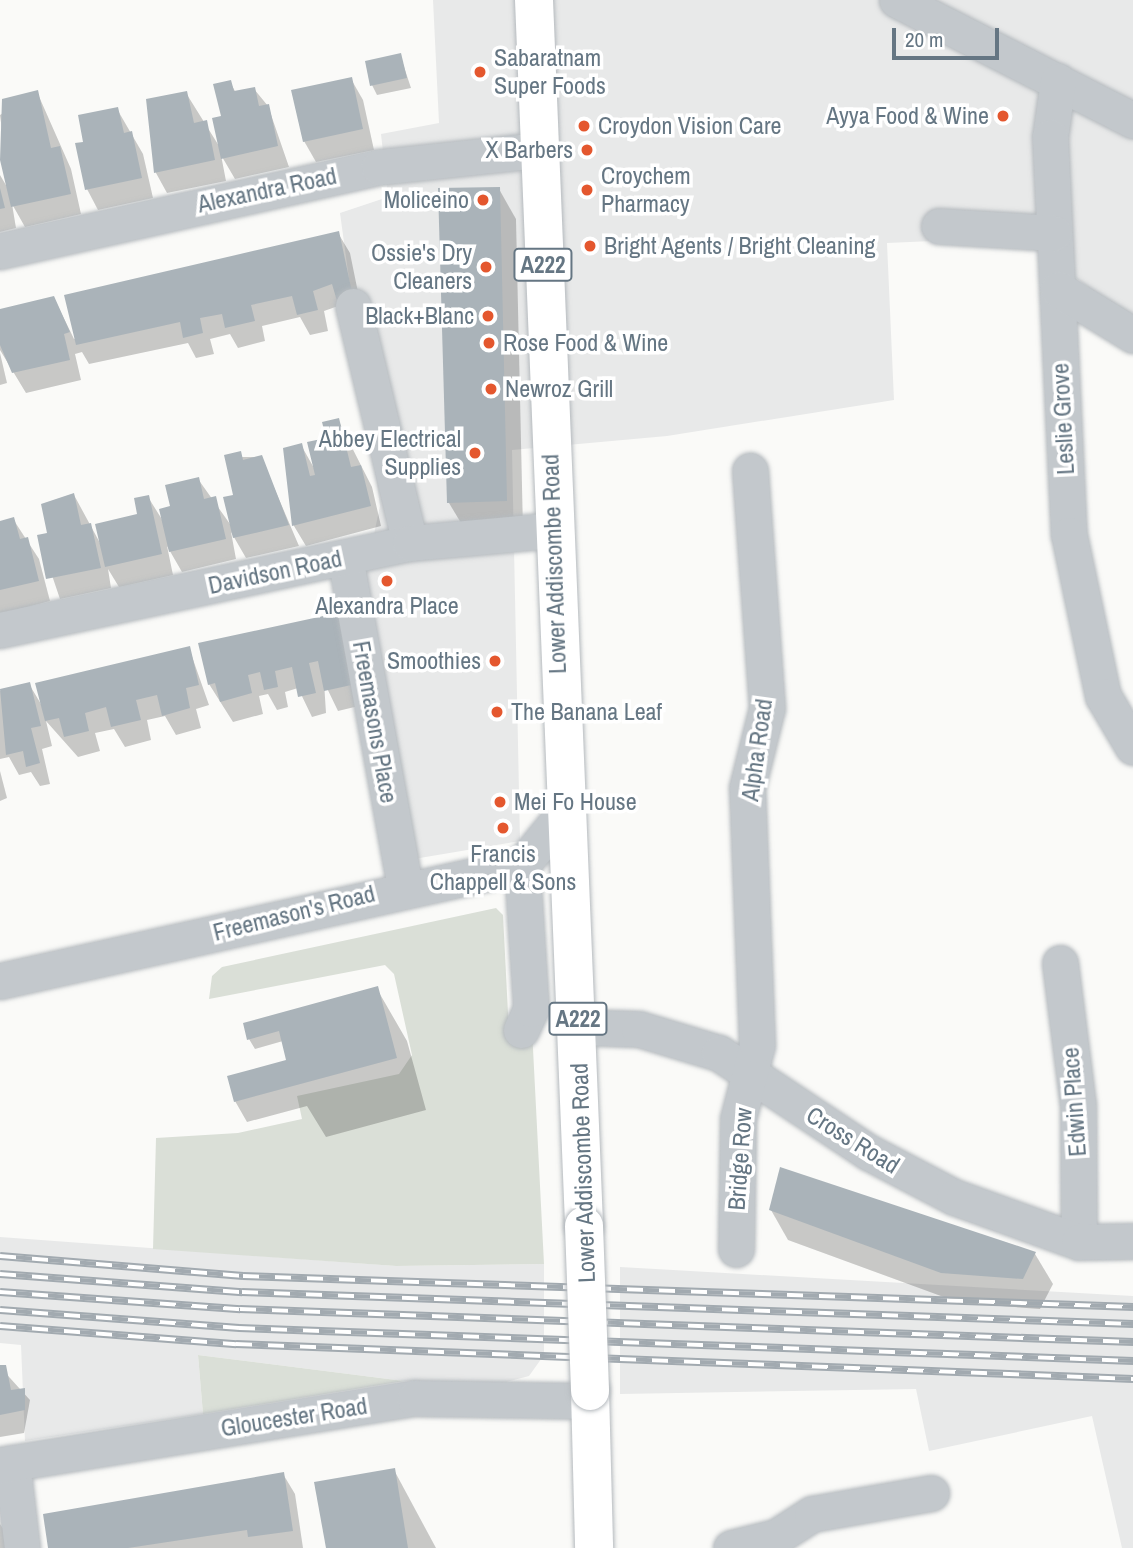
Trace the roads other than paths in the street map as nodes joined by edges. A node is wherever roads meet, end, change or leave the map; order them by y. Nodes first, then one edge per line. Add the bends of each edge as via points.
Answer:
1 (534, 0) edge
2 (897, 0) edge
3 (1058, 81) junction
4 (1133, 120) edge
5 (538, 150) junction
6 (939, 226) dead end
7 (1055, 233) junction
8 (0, 251) edge
9 (1058, 289) junction
10 (353, 306) dead end
11 (1133, 335) edge
12 (750, 471) dead end
13 (552, 530) junction
14 (410, 542) junction
15 (345, 557) junction
16 (0, 630) edge
17 (1133, 747) edge
18 (565, 812) junction
19 (522, 865) junction
20 (405, 886) junction
21 (1060, 963) dead end
22 (0, 981) edge
23 (579, 1027) junction
24 (521, 1030) dead end
25 (752, 1071) junction
26 (1133, 1241) edge
27 (1079, 1242) junction
28 (736, 1249) dead end
29 (590, 1396) junction
30 (6, 1464) edge
31 (931, 1493) dead end
32 (22, 1548) edge
33 (594, 1548) edge
34 (731, 1548) edge

1 - 5 main road, Lower Addiscombe Road / A222
2 - 3 street
3 - 4 street
3 - 7 street, Leslie Grove via 1049,136
5 - 8 street, Alexandra Road via 379,167
5 - 13 main road, Lower Addiscombe Road / A222
6 - 7 street
7 - 9 street, Leslie Grove
9 - 11 street
9 - 17 street, Leslie Grove via 1069,535 1103,696
10 - 14 street
12 - 25 street, Alpha Road via 767,708 747,788 757,1045
13 - 14 street, Davidson Road
13 - 18 main road, Lower Addiscombe Road / A222
14 - 15 street, Davidson Road
15 - 16 street, Davidson Road
15 - 20 street, Freemasons Place
18 - 19 street
18 - 23 main road, Lower Addiscombe Road / A222
19 - 20 street, Freemason's Road
19 - 24 street via 531,1009
20 - 22 street, Freemason's Road
21 - 27 street, Edwin Place via 1078,1105
23 - 25 street, Cross Road via 666,1035
23 - 29 main road, Lower Addiscombe Road / A222, bridge
25 - 27 street, Cross Road via 901,1171 1010,1221
25 - 28 street, Bridge Row via 738,1119
26 - 27 street, Cross Road
29 - 30 street, Gloucester Road via 415,1398
29 - 33 main road, Lower Addiscombe Road / A222
30 - 32 street
31 - 34 street via 812,1514 776,1537

